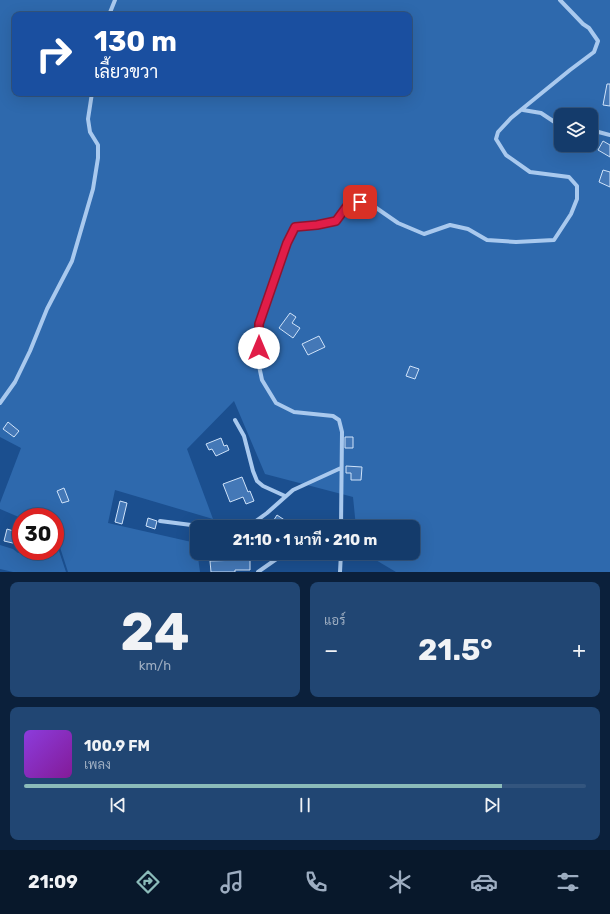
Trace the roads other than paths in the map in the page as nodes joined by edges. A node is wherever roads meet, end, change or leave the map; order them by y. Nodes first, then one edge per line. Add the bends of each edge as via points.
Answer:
1 (115, 0) edge
2 (560, 0) edge
3 (109, 12) edge
4 (92, 96) edge
5 (523, 110) junction
6 (554, 122) edge
7 (598, 132) edge
8 (610, 135) edge
9 (0, 403) edge
10 (235, 420) dead end
11 (341, 468) junction
12 (284, 496) junction
13 (258, 520) edge
14 (341, 520) edge
15 (160, 521) dead end
16 (190, 525) edge
17 (275, 560) edge
18 (341, 560) edge
19 (258, 572) edge
20 (340, 572) edge

1 - 3 street
2 - 5 street via 589,28 598,41 594,52
4 - 9 street via 88,119 90,132 98,145 98,158 93,190 72,261 15,382
5 - 6 street via 541,113
5 - 11 street via 498,132 496,139 506,155 530,172 569,177 577,186 577,199 554,240 487,240 468,229 450,224 424,234 398,223 372,205 360,202 347,206 336,221 295,227 259,324 258,361 262,380 276,403 294,412 333,416 339,420 342,432
7 - 8 street
10 - 12 street via 244,436 257,481
11 - 12 street
11 - 14 street
12 - 13 street
15 - 16 street
17 - 19 street
18 - 20 street

